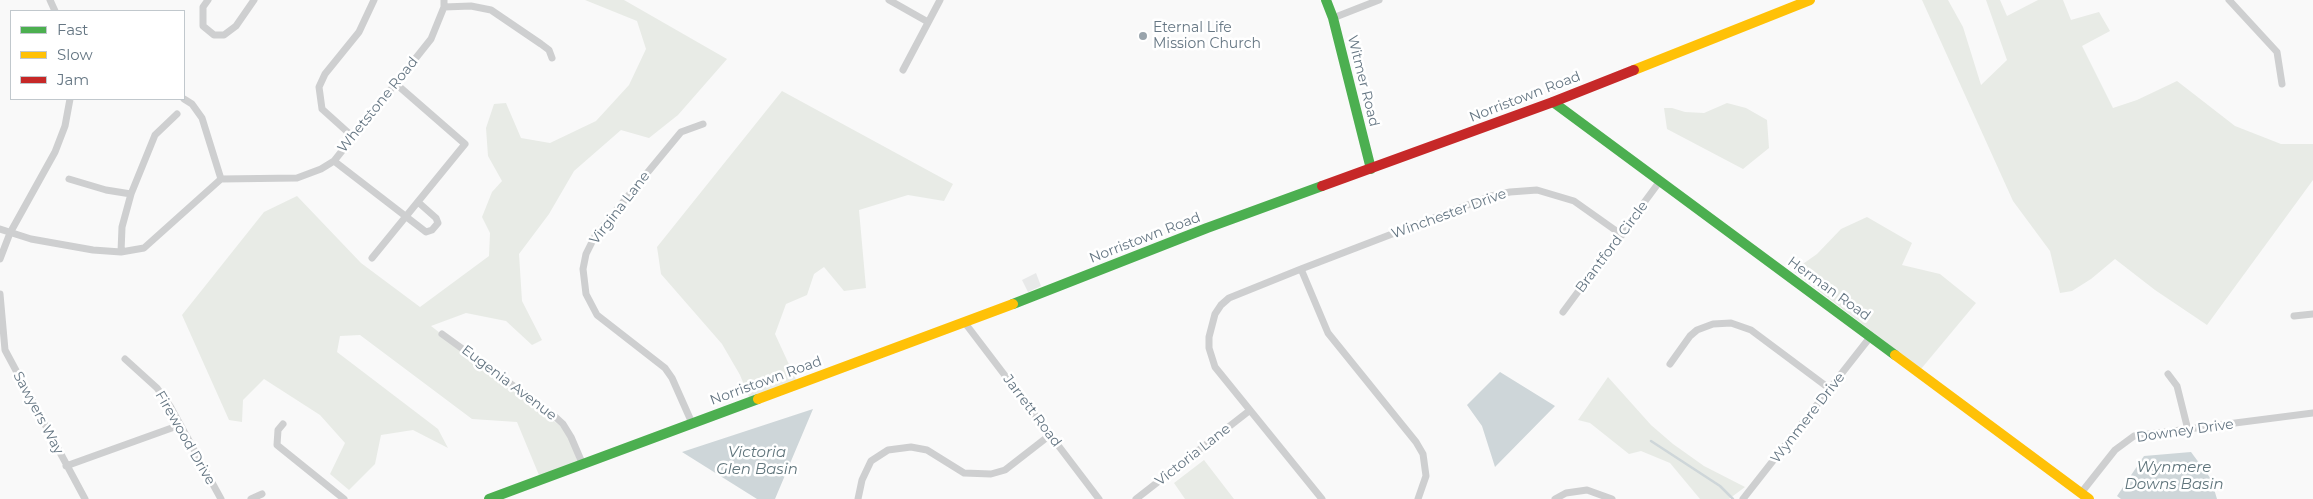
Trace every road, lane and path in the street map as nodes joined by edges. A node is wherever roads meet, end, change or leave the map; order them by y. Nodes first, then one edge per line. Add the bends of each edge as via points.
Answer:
1 (208, 0) edge
2 (254, 0) edge
3 (374, 0) edge
4 (889, 0) edge
5 (940, 0) edge
6 (1326, 0) edge
7 (1379, 0) edge
8 (1810, 0) edge
9 (2229, 0) edge
10 (444, 3) edge
11 (1333, 18) junction
12 (928, 22) junction
13 (552, 58) dead end
14 (903, 70) dead end
15 (395, 83) junction
16 (2282, 84) dead end
17 (70, 100) edge
18 (185, 100) edge
19 (1552, 102) junction
20 (177, 114) dead end
21 (703, 124) dead end
22 (352, 136) junction
23 (334, 160) junction
24 (1371, 169) junction
25 (69, 178) dead end
26 (220, 179) junction
27 (1660, 182) junction
28 (131, 194) junction
29 (418, 202) junction
30 (406, 217) junction
31 (0, 229) edge
32 (10, 233) junction
33 (1622, 235) junction
34 (121, 252) junction
35 (372, 258) dead end
36 (0, 260) edge
37 (1301, 269) junction
38 (0, 294) edge
39 (1563, 312) dead end
40 (2313, 314) edge
41 (2294, 316) dead end
42 (965, 323) junction
43 (442, 334) dead end
44 (1871, 336) junction
45 (2, 350) edge
46 (125, 359) dead end
47 (1670, 364) dead end
48 (2168, 374) dead end
49 (1830, 389) junction
50 (1249, 411) junction
51 (2313, 413) edge
52 (692, 423) junction
53 (283, 424) dead end
54 (180, 425) junction
55 (2188, 430) junction
56 (1050, 435) junction
57 (583, 465) junction
58 (66, 466) junction
59 (262, 494) dead end
60 (2085, 496) edge
61 (85, 499) edge
62 (221, 499) edge
63 (251, 499) edge
64 (344, 499) edge
65 (488, 499) edge
66 (858, 499) edge
67 (1099, 499) edge
68 (1136, 499) edge
69 (1322, 499) edge
70 (1418, 499) edge
71 (1555, 499) edge
72 (1612, 499) edge
73 (1743, 499) edge

1 - 2 street via 203,7 203,26 214,35 224,35 236,26
3 - 22 street via 359,32 326,74 320,87 322,108
4 - 12 street
5 - 12 street
6 - 11 main road, Witmer Road
7 - 11 street
8 - 19 main road, Norristown Road
9 - 16 street via 2277,52
10 - 13 street via 491,10 549,50
10 - 15 street, Whetstone Road via 431,40
11 - 24 main road, Witmer Road
12 - 14 street
15 - 22 street, Whetstone Road
15 - 29 street via 465,144
17 - 32 street via 55,152
18 - 26 street via 202,118
19 - 24 main road, Norristown Road
19 - 27 main road, Herman Road
20 - 28 street via 155,135
21 - 52 street, Virgina Lane via 681,132 595,236 583,269 586,294 597,315 665,368
22 - 23 street, Whetstone Road
23 - 26 street, Whetstone Road via 297,178
23 - 30 street
24 - 42 main road, Norristown Road via 1207,228
25 - 28 street
26 - 34 street via 144,248
27 - 33 street, Brantford Circle
27 - 44 main road, Herman Road
28 - 34 street via 122,227
29 - 30 street
29 - 30 street via 438,223 426,232
30 - 35 street
31 - 32 street
32 - 34 street via 31,240
32 - 36 street
33 - 37 street, Winchester Drive via 1574,201 1546,192 1518,191 1491,196
33 - 39 street, Brantford Circle
37 - 50 street, Winchester Drive via 1229,298 1215,314 1208,348 1212,359
37 - 70 street via 1328,332 1423,454 1426,476
38 - 45 street, Sawyers Way
40 - 41 street
42 - 52 main road, Norristown Road
42 - 56 street, Jarrett Road
43 - 57 street, Eugenia Avenue via 564,424
44 - 49 street, Wynmere Drive
44 - 60 main road, Herman Road
45 - 58 street, Sawyers Way
46 - 54 street, Firewood Drive via 157,388
47 - 49 street via 1697,330 1731,323 1751,330
48 - 55 street via 2177,386
49 - 73 street, Wynmere Drive
50 - 68 street, Victoria Lane
50 - 69 street, Winchester Drive
51 - 55 street, Downey Drive
52 - 57 main road, Norristown Road
53 - 64 street via 278,430 277,445
54 - 58 street
54 - 62 street, Firewood Drive
55 - 60 street, Downey Drive via 2144,435 2125,441 2115,450
56 - 66 street via 1005,470 991,474 964,473 927,450 911,447 888,450 871,461
56 - 67 street, Jarrett Road
57 - 65 main road, Norristown Road
58 - 61 street, Sawyers Way
59 - 63 street
71 - 72 street via 1566,493 1587,490

